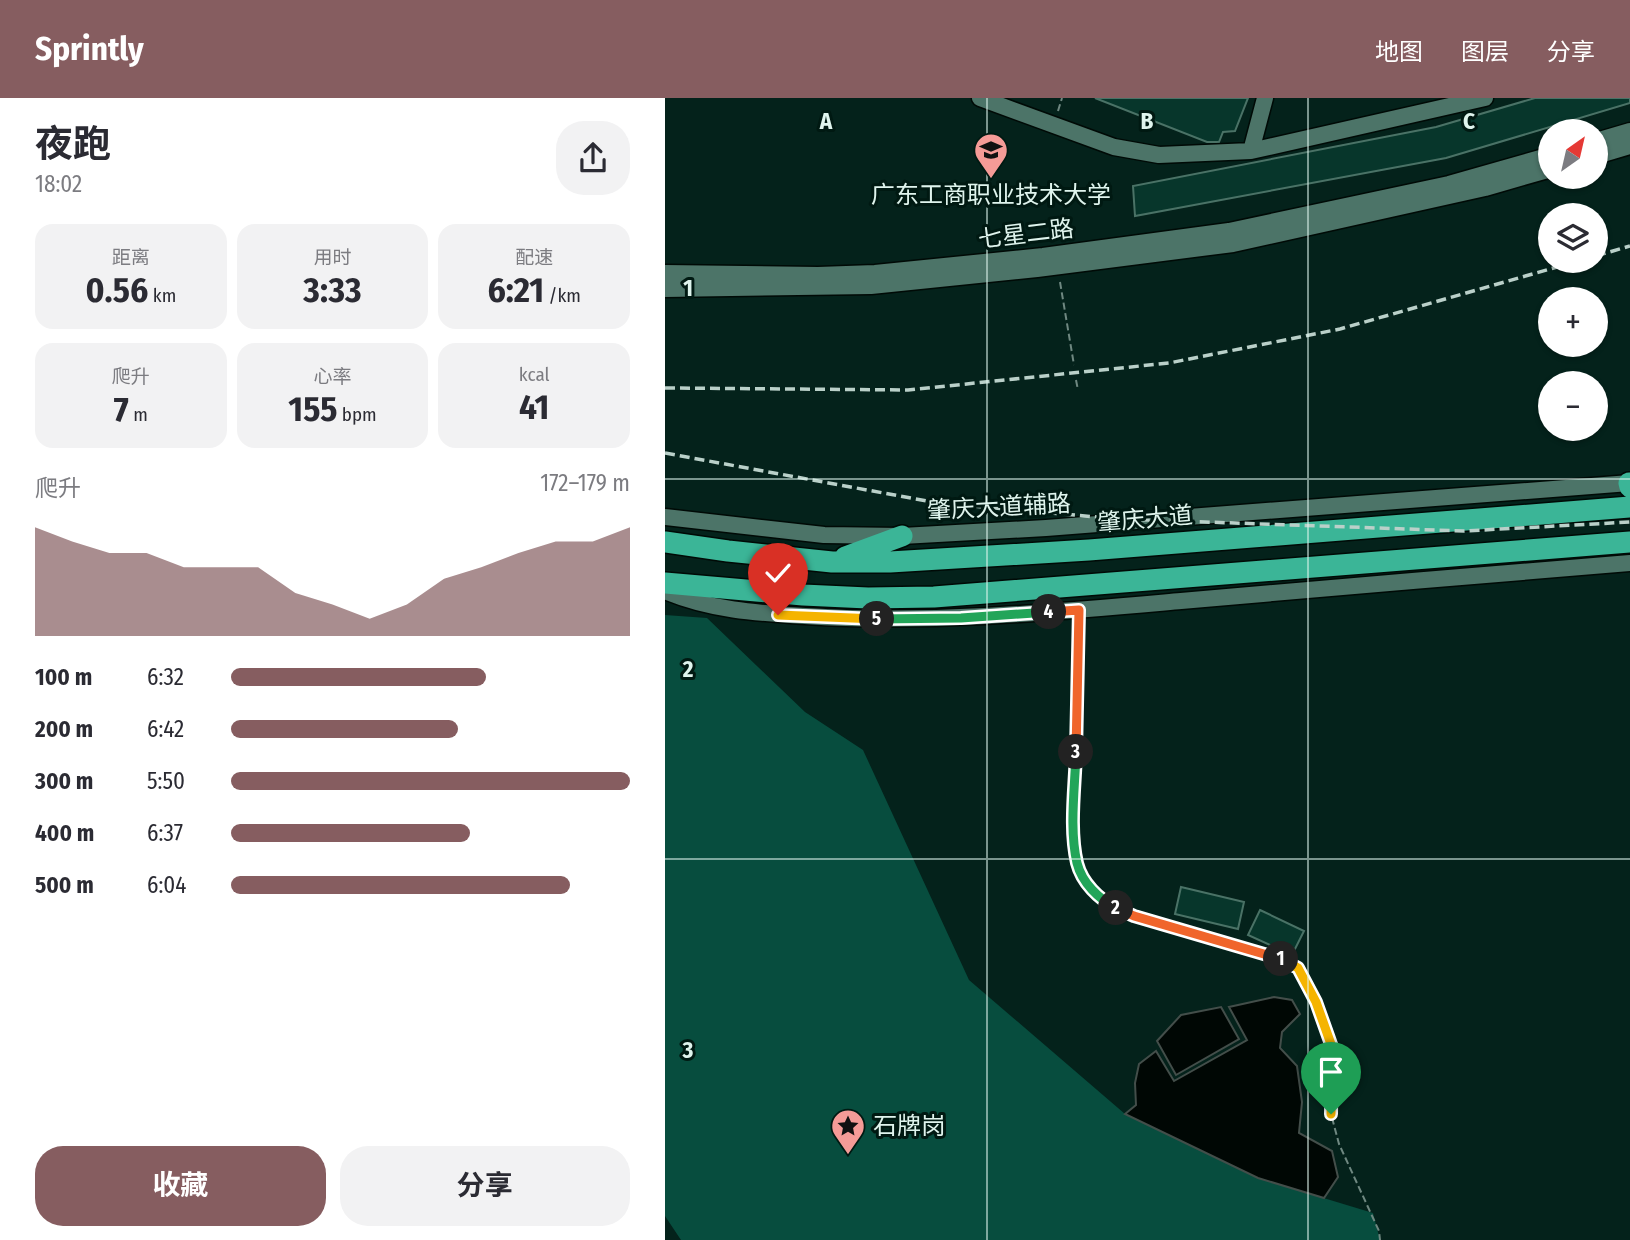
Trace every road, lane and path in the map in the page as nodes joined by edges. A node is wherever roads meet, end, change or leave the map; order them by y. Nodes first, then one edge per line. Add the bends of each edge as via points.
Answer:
1 (980, 98) edge
2 (1265, 98) edge
3 (1485, 98) edge
4 (1630, 131) edge
5 (1608, 137) edge
6 (1630, 146) edge
7 (1251, 151) junction
8 (1608, 152) edge
9 (1538, 159) edge
10 (1538, 173) edge
11 (1057, 267) junction
12 (665, 273) edge
13 (665, 289) edge
14 (1074, 365) dead end
15 (1076, 380) dead end
16 (1078, 390) dead end
17 (1630, 484) edge
18 (1630, 507) edge
19 (665, 517) edge
20 (902, 536) junction
21 (665, 541) edge
22 (1630, 542) edge
23 (832, 562) junction
24 (1630, 562) edge
25 (665, 583) edge
26 (665, 590) edge
27 (1079, 610) junction
28 (1380, 1240) edge

1 - 7 street via 1135,152
2 - 7 street
3 - 7 street
4 - 5 street
6 - 8 street
9 - 12 street, 七星二路 via 1449,184 1229,231 1043,256 875,273
10 - 11 street, 七星二路 via 1233,244
11 - 13 street, 七星二路 via 871,286
11 - 14 path
15 - 16 path
17 - 20 street, 肇庆大道辅路
18 - 23 highway, 肇庆大道 via 961,559
19 - 20 street, 肇庆大道辅路 via 824,536
20 - 23 highway
21 - 23 highway, 肇庆大道
22 - 25 highway via 934,597 816,596
24 - 27 street
26 - 27 street via 717,608 778,615 961,618
27 - 28 path via 1077,865 1090,889 1134,916 1277,956 1298,968 1332,1047 1331,1114 1339,1144

